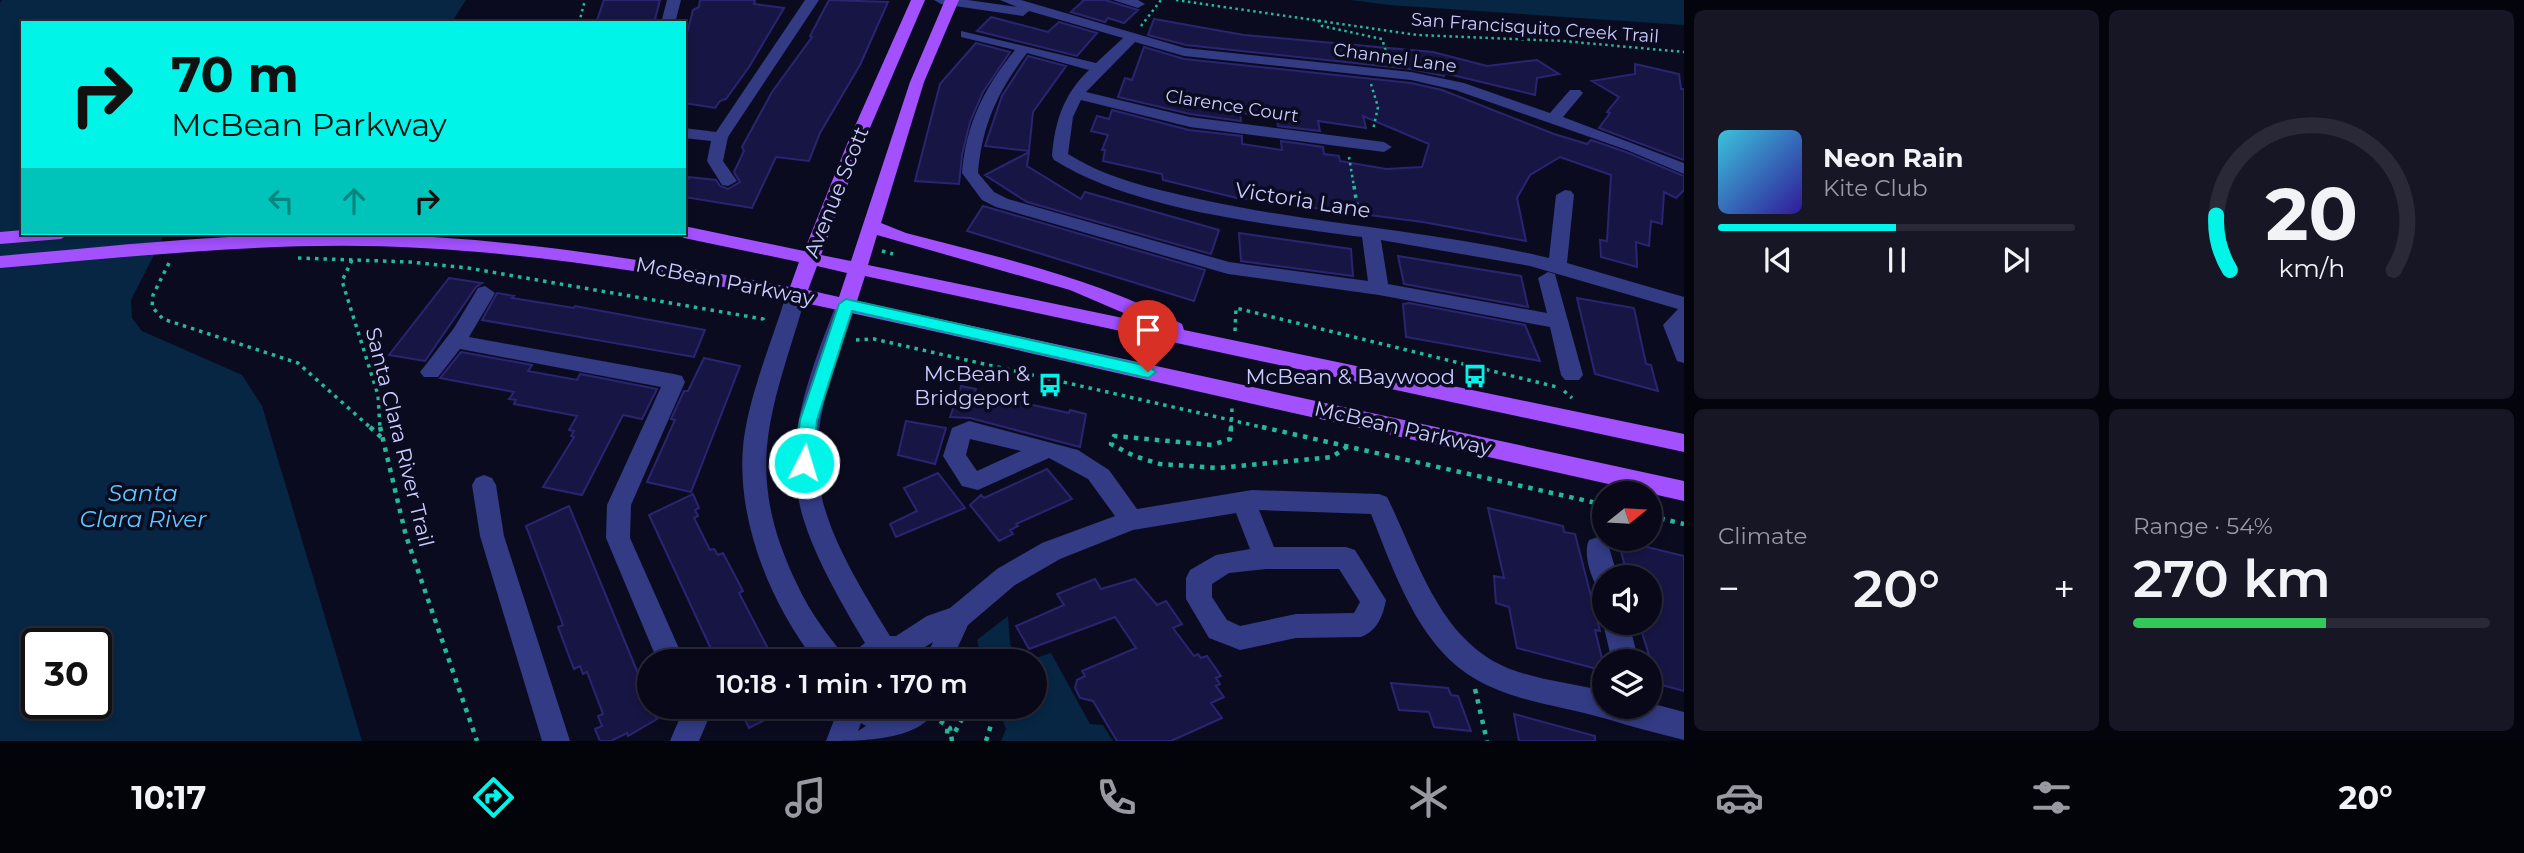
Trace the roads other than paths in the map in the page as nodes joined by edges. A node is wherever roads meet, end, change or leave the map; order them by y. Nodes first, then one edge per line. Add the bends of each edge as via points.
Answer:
1 (674, 0) edge
2 (812, 0) edge
3 (918, 0) edge
4 (948, 0) edge
5 (1007, 0) edge
6 (1064, 0) edge
7 (1120, 0) edge
8 (1138, 4) dead end
9 (1049, 15) junction
10 (669, 21) edge
11 (966, 34) dead end
12 (1130, 39) junction
13 (1024, 48) junction
14 (1099, 68) junction
15 (1575, 93) dead end
16 (1075, 94) junction
17 (1553, 120) junction
18 (686, 133) edge
19 (720, 137) junction
20 (1384, 147) dead end
21 (1684, 169) edge
22 (728, 181) dead end
23 (1565, 195) dead end
24 (870, 225) junction
25 (686, 232) edge
26 (1371, 234) junction
27 (37, 235) edge
28 (0, 238) edge
29 (810, 259) junction
30 (0, 262) edge
31 (856, 268) junction
32 (1553, 272) junction
33 (1379, 289) junction
34 (485, 293) dead end
35 (796, 295) junction
36 (846, 304) junction
37 (1684, 304) edge
38 (1684, 314) edge
39 (1559, 322) junction
40 (1189, 338) junction
41 (454, 341) junction
42 (1684, 356) edge
43 (431, 372) dead end
44 (1572, 375) dead end
45 (1684, 443) edge
46 (1045, 450) dead end
47 (484, 485) dead end
48 (1684, 491) edge
49 (1242, 501) junction
50 (1131, 520) junction
51 (1266, 558) junction
52 (959, 617) junction
53 (666, 649) edge
54 (822, 649) edge
55 (888, 649) edge
56 (901, 649) edge
57 (943, 649) edge
58 (1592, 702) edge
59 (694, 719) edge
60 (848, 719) edge
61 (886, 719) edge
62 (909, 719) edge
63 (1662, 719) edge
64 (897, 722) junction
65 (1684, 726) edge
66 (556, 741) edge
67 (684, 741) edge
68 (840, 741) edge
69 (868, 741) edge

1 - 10 street
2 - 19 street
3 - 29 main road, Avenue Scott
4 - 9 street
4 - 24 main road, Avenue Scott
5 - 9 street
6 - 9 street
7 - 8 street
9 - 12 street, Channel Lane
11 - 13 street
12 - 14 street, Victoria Lane
12 - 17 street, Channel Lane via 1184,52 1411,76 1459,86
13 - 14 street
13 - 33 street via 983,107 970,173 988,196 1092,231 1228,268
14 - 16 street, Victoria Lane
15 - 17 street
16 - 20 street, Clarence Court via 1190,122
16 - 26 street, Victoria Lane via 1060,126 1060,156 1085,173 1228,212
17 - 21 street, Channel Lane
18 - 19 street
19 - 22 street via 715,161
23 - 32 street
24 - 31 main road, Avenue Scott
24 - 40 main road via 1131,305
25 - 29 main road, McBean Parkway
26 - 32 street, Victoria Lane via 1479,249
26 - 33 street
27 - 28 main road
29 - 31 main road, McBean Parkway
29 - 35 main road, Avenue Scott
30 - 35 main road, McBean Parkway via 201,244 420,242 650,265
31 - 36 main road, Avenue Scott
31 - 40 main road, McBean Parkway
32 - 37 street, Victoria Lane
32 - 39 street
33 - 39 street
34 - 41 street
35 - 36 main road, McBean Parkway
35 - 54 street, Avenue Scott via 761,405 754,442 755,486 768,545
36 - 48 main road, McBean Parkway
36 - 55 street, Avenue Scott via 808,420 805,484 847,588
38 - 42 street via 1673,325
39 - 44 street
40 - 45 main road, McBean Parkway
41 - 43 street
41 - 53 street via 674,382 619,505 618,538
46 - 50 street via 1097,472
47 - 66 street via 492,536
49 - 50 street
49 - 51 street
49 - 58 street via 1379,504 1404,565 1446,638 1477,666 1498,677
50 - 52 street via 1051,551 1006,577
51 - 51 street via 1225,564 1199,578 1199,599 1218,629 1240,638 1296,626 1342,628 1361,625 1371,612 1373,600 1346,558
52 - 56 street via 936,625
52 - 57 street
59 - 67 street
60 - 68 street
61 - 64 street
62 - 64 street
63 - 65 street
64 - 69 street

